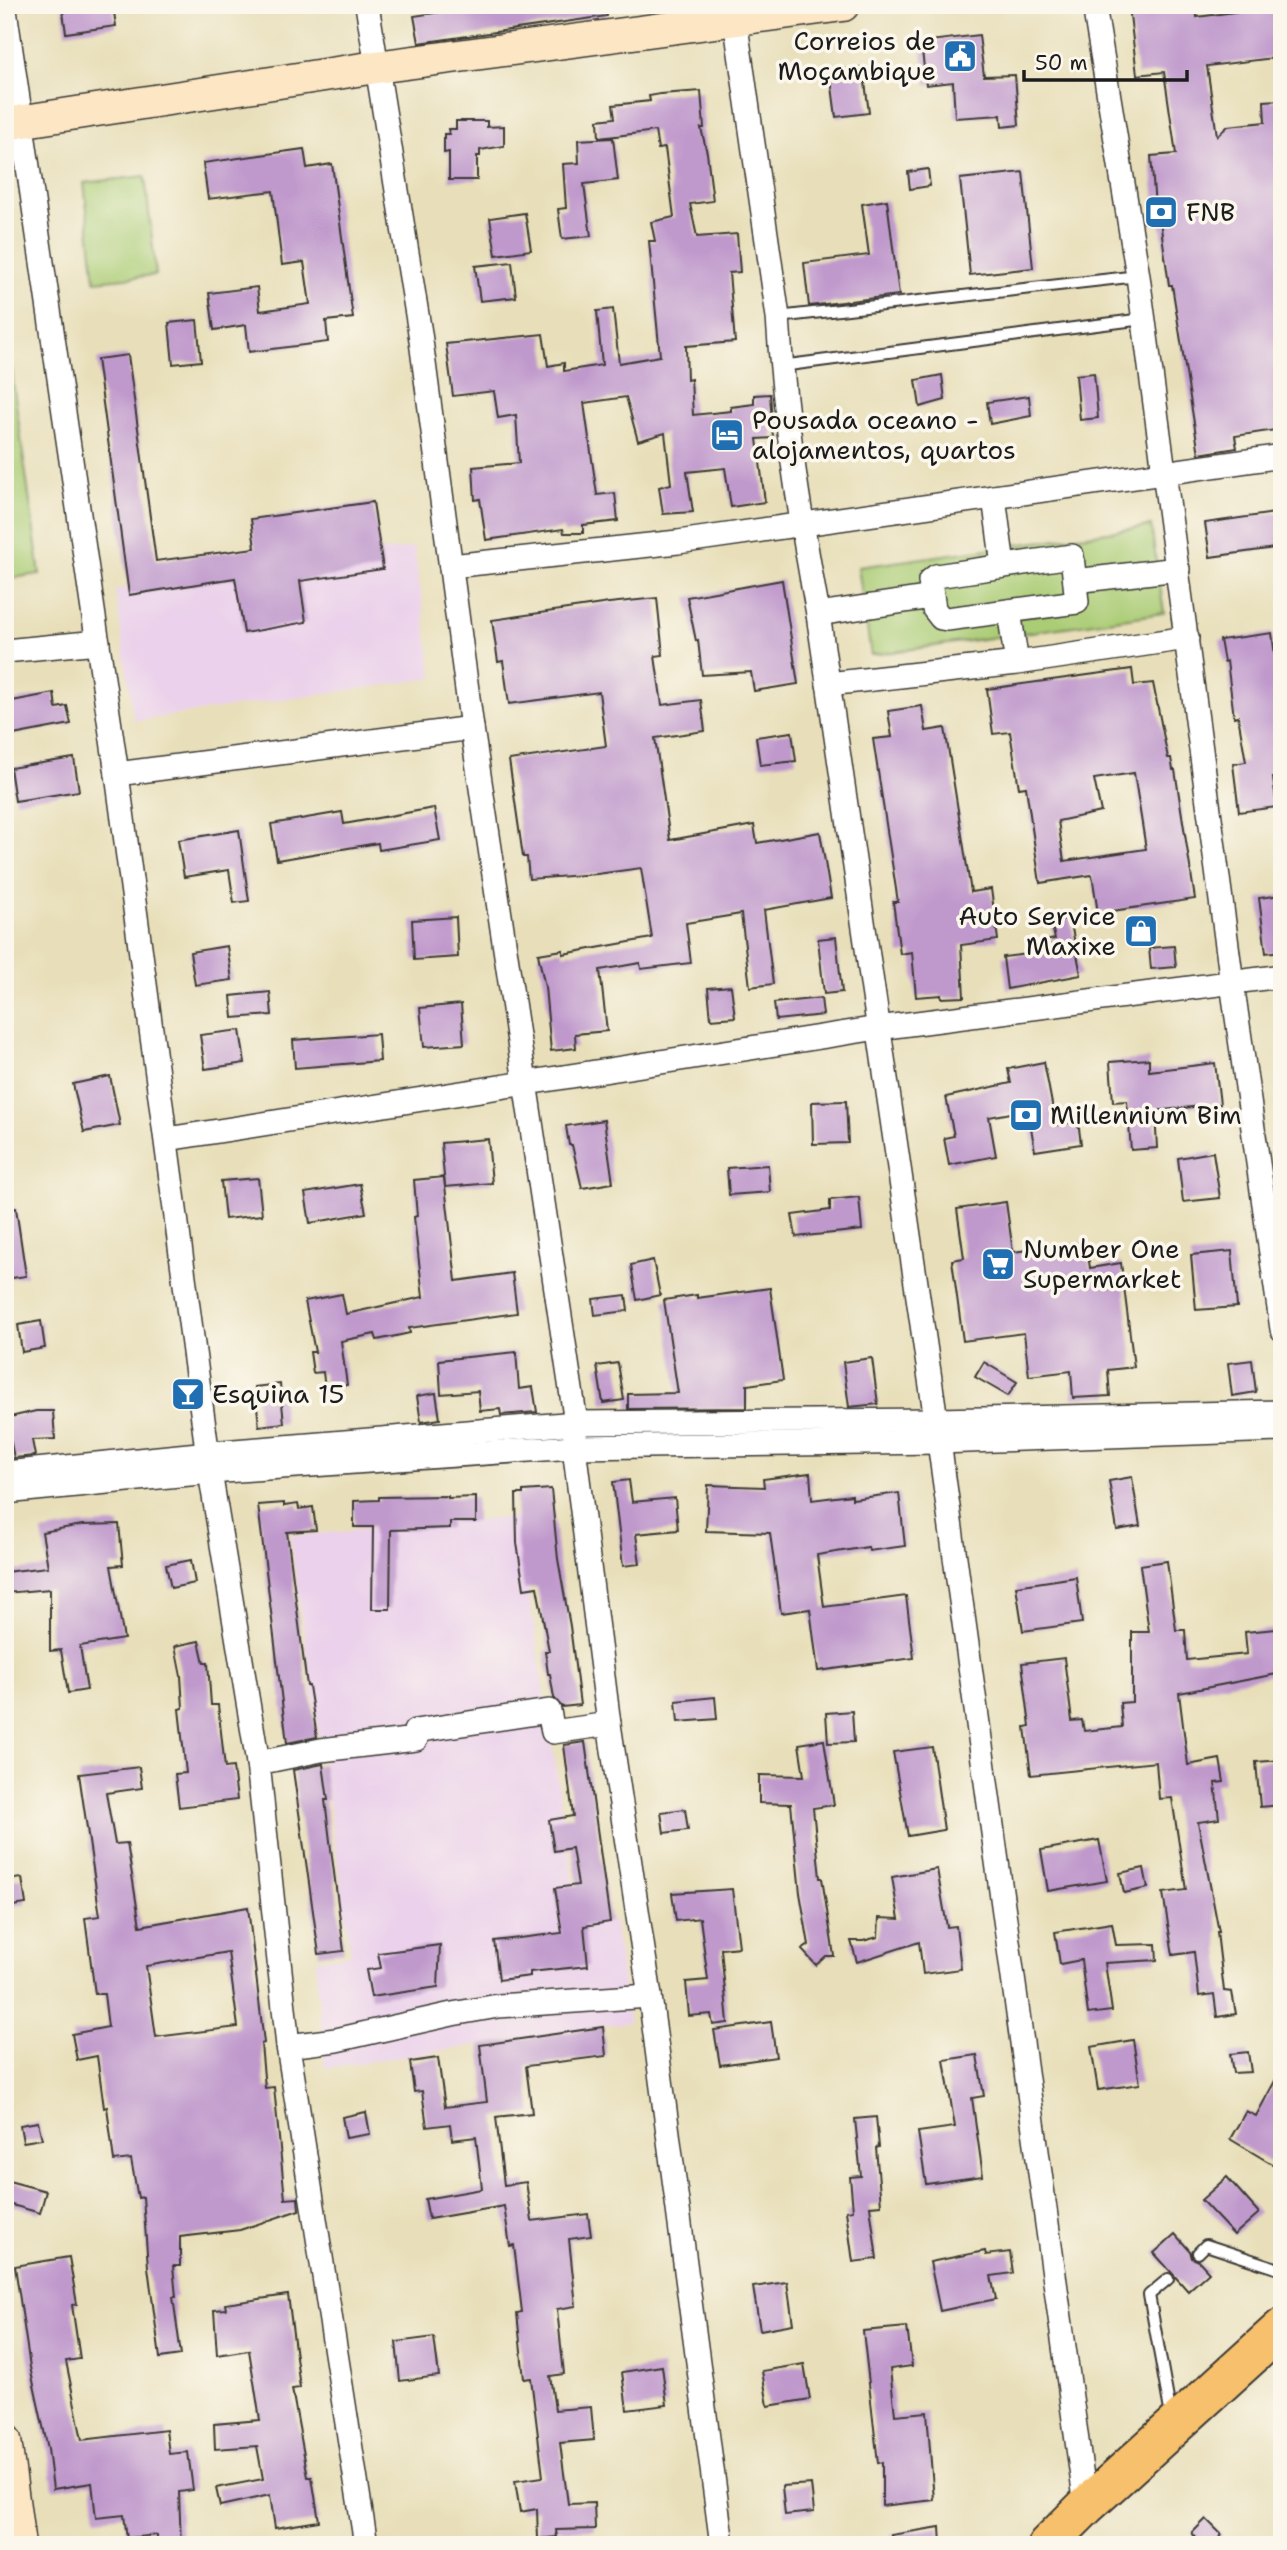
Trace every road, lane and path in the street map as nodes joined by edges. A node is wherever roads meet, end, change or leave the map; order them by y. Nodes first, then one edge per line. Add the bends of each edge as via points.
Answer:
1 (367, 5) edge
2 (843, 5) edge
3 (1094, 5) edge
4 (5, 9) edge
5 (734, 12) edge
6 (376, 67) junction
7 (13, 123) edge
8 (1138, 276) junction
9 (778, 317) junction
10 (1143, 319) junction
11 (781, 366) junction
12 (1282, 456) edge
13 (1165, 472) junction
14 (994, 497) junction
15 (801, 523) junction
16 (451, 566) junction
17 (1003, 566) junction
18 (1178, 569) junction
19 (1075, 582) junction
20 (932, 597) junction
21 (1009, 611) junction
22 (818, 614) junction
23 (1187, 638) junction
24 (98, 642) junction
25 (5, 651) edge
26 (1016, 660) junction
27 (828, 684) junction
28 (472, 728) junction
29 (117, 774) junction
30 (1282, 976) edge
31 (1232, 983) junction
32 (878, 1028) junction
33 (524, 1083) junction
34 (167, 1139) junction
35 (1282, 1329) edge
36 (1282, 1412) edge
37 (576, 1423) junction
38 (1282, 1430) edge
39 (938, 1431) junction
40 (574, 1447) junction
41 (209, 1462) junction
42 (5, 1473) edge
43 (5, 1492) edge
44 (609, 1724) junction
45 (258, 1763) junction
46 (650, 1996) junction
47 (288, 2046) junction
48 (1198, 2253) dead end
49 (1282, 2270) edge
50 (1168, 2279) dead end
51 (1282, 2328) edge
52 (1173, 2427) junction
53 (5, 2440) edge
54 (1086, 2506) junction
55 (19, 2545) edge
56 (366, 2545) edge
57 (722, 2545) edge
58 (1047, 2545) edge

1 - 6 street
2 - 5 main road
3 - 8 street
4 - 7 street
5 - 6 main road
5 - 9 street
6 - 7 main road
6 - 16 street via 420,332
7 - 24 street
8 - 9 lane
8 - 10 street
9 - 11 street
10 - 11 lane
10 - 13 street
11 - 15 street
12 - 13 street
13 - 14 street
13 - 18 street
14 - 15 street
14 - 17 street
15 - 16 street via 678,542
15 - 22 street
16 - 28 street
17 - 19 street via 1072,556
17 - 20 street via 932,577
18 - 19 street
18 - 23 street
19 - 21 street via 1077,602
20 - 21 street via 941,618
20 - 22 street
21 - 26 street
22 - 27 street
23 - 26 street
23 - 31 street
24 - 25 street
24 - 29 street
26 - 27 street
27 - 32 street
28 - 29 street
28 - 33 street
29 - 34 street
30 - 31 street
31 - 32 street
31 - 35 street
32 - 33 street
32 - 39 street
33 - 34 street
33 - 37 street
34 - 41 street
36 - 39 street
37 - 39 street
37 - 40 street
37 - 41 street
38 - 39 street
39 - 40 street
39 - 54 street
40 - 41 street
40 - 44 street
41 - 42 street
41 - 43 street
41 - 45 street
44 - 45 street via 553,1732 549,1712 415,1731 416,1739
44 - 46 street
45 - 47 street
46 - 47 street via 498,2006
46 - 57 street
47 - 56 street
48 - 49 lane via 1206,2245
50 - 52 lane via 1149,2295
51 - 52 highway
52 - 54 highway
53 - 55 main road
54 - 58 highway

